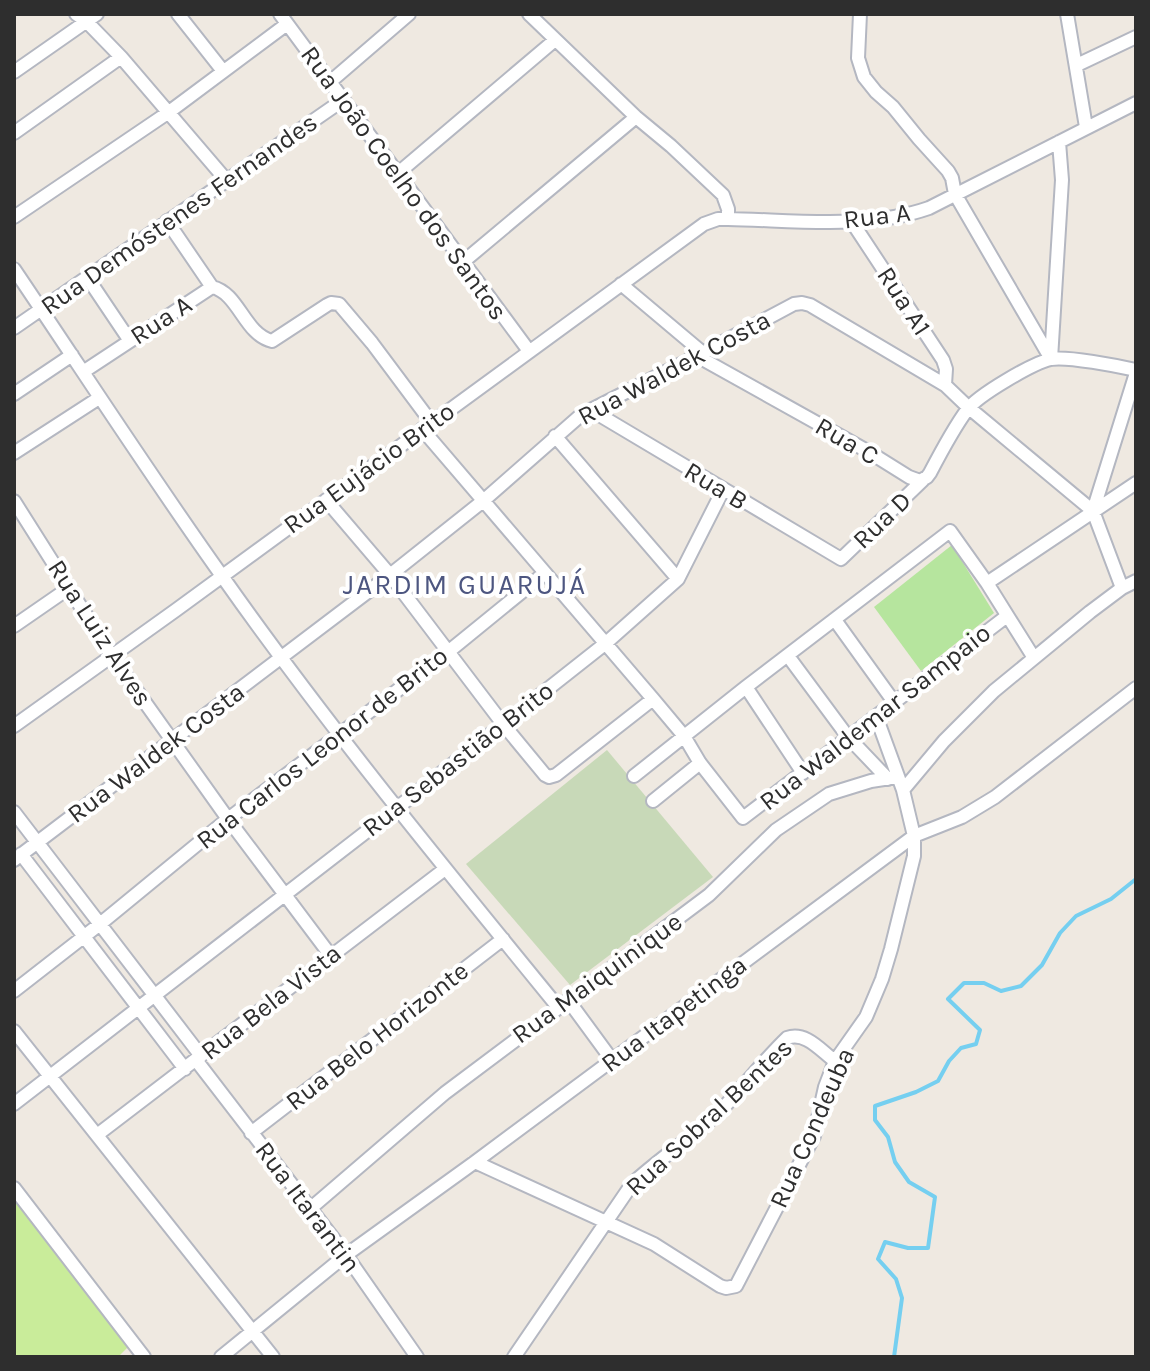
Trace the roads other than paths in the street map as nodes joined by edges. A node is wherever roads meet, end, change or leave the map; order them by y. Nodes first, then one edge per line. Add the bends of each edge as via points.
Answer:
1 (178, 14) edge
2 (409, 14) edge
3 (529, 14) edge
4 (860, 14) edge
5 (1069, 15) edge
6 (86, 16) edge
7 (283, 19) edge
8 (1136, 37) edge
9 (555, 40) junction
10 (121, 57) junction
11 (1077, 65) junction
12 (223, 71) junction
13 (14, 72) edge
14 (330, 82) junction
15 (343, 100) junction
16 (1136, 103) edge
17 (169, 112) junction
18 (636, 117) junction
19 (1086, 127) junction
20 (14, 133) edge
21 (1059, 142) junction
22 (397, 174) junction
23 (227, 181) junction
24 (955, 194) junction
25 (14, 217) edge
26 (728, 219) junction
27 (167, 221) junction
28 (852, 222) junction
29 (463, 262) junction
30 (14, 269) edge
31 (87, 277) junction
32 (621, 284) junction
33 (212, 287) junction
34 (41, 309) junction
35 (14, 328) edge
36 (130, 341) junction
37 (529, 351) junction
38 (72, 355) junction
39 (700, 355) junction
40 (1051, 359) junction
41 (83, 372) junction
42 (1136, 372) edge
43 (945, 385) junction
44 (14, 394) edge
45 (99, 398) junction
46 (968, 407) junction
47 (591, 410) junction
48 (427, 425) junction
49 (555, 436) junction
50 (14, 453) edge
51 (923, 480) junction
52 (1136, 483) edge
53 (723, 490) junction
54 (326, 500) junction
55 (14, 501) edge
56 (483, 501) junction
57 (1093, 511) junction
58 (841, 559) joint
59 (545, 573) junction
60 (390, 575) junction
61 (221, 576) junction
62 (678, 579) junction
63 (1136, 581) edge
64 (987, 583) junction
65 (69, 588) junction
66 (1122, 588) junction
67 (1007, 616) junction
68 (835, 620) junction
69 (14, 626) edge
70 (606, 643) junction
71 (448, 652) junction
72 (112, 656) junction
73 (788, 656) junction
74 (1034, 658) junction
75 (282, 659) junction
76 (746, 687) junction
77 (1136, 688) edge
78 (653, 699) junction
79 (894, 702) junction
80 (876, 716) junction
81 (503, 724) junction
82 (14, 726) edge
83 (340, 733) junction
84 (684, 736) junction
85 (848, 737) junction
86 (172, 741) junction
87 (700, 763) junction
88 (803, 773) junction
89 (634, 776) dead end
90 (896, 782) junction
91 (653, 801) dead end
92 (397, 808) junction
93 (14, 812) edge
94 (228, 819) junction
95 (914, 836) junction
96 (37, 843) junction
97 (18, 857) edge
98 (445, 869) junction
99 (285, 894) junction
100 (100, 924) junction
101 (83, 937) junction
102 (503, 939) junction
103 (331, 956) junction
104 (14, 991) edge
105 (156, 995) junction
106 (563, 1004) junction
107 (139, 1008) junction
108 (14, 1031) edge
109 (199, 1058) junction
110 (612, 1060) junction
111 (835, 1061) junction
112 (185, 1069) junction
113 (50, 1075) junction
114 (14, 1104) edge
115 (251, 1133) junction
116 (97, 1135) junction
117 (475, 1162) junction
118 (14, 1188) edge
119 (311, 1208) junction
120 (606, 1223) junction
121 (346, 1255) junction
122 (253, 1330) junction
123 (137, 1354) edge
124 (221, 1357) edge
125 (273, 1357) edge
126 (417, 1357) edge
127 (514, 1357) edge

1 - 12 street
2 - 14 street
3 - 9 street
4 - 24 street via 858,58 864,77 948,171
5 - 11 street
6 - 10 street
6 - 13 street
7 - 12 street
7 - 14 street, Rua João Coelho dos Santos
8 - 11 street
9 - 18 street
9 - 22 street
10 - 17 street
10 - 20 street
11 - 19 street
12 - 17 street
14 - 15 street, Rua João Coelho dos Santos
15 - 22 street, Rua João Coelho dos Santos
15 - 23 street, Rua Demóstenes Fernandes
16 - 19 street, Rua A
17 - 23 street
17 - 25 street
18 - 26 street via 723,195
18 - 29 street
19 - 21 street, Rua A
21 - 24 street, Rua A
21 - 40 street via 1062,180
22 - 29 street, Rua João Coelho dos Santos
23 - 27 street, Rua Demóstenes Fernandes
24 - 28 street, Rua A via 912,214
24 - 40 street
26 - 28 street, Rua A
26 - 32 street, Rua Eujácio Brito via 704,224
27 - 31 street, Rua Demóstenes Fernandes
27 - 33 street, Rua A
28 - 43 street, Rua A1 via 943,360
29 - 37 street, Rua João Coelho dos Santos
30 - 34 street
31 - 34 street, Rua Demóstenes Fernandes
31 - 36 street
32 - 37 street, Rua Eujácio Brito
32 - 39 street, Rua C
33 - 36 street, Rua A
33 - 48 street via 224,291 261,337 272,341 327,305 339,304
34 - 35 street, Rua Demóstenes Fernandes
34 - 38 street
36 - 41 street, Rua A
37 - 48 street, Rua Eujácio Brito
38 - 41 street
38 - 44 street
39 - 43 street, Rua Waldek Costa via 802,303
39 - 47 street, Rua Waldek Costa
39 - 51 street, Rua C via 909,477
40 - 42 street
40 - 46 street
41 - 45 street
42 - 57 street
43 - 46 street, Rua Waldek Costa
45 - 50 street
45 - 61 street
46 - 51 street
46 - 57 street, Rua Waldek Costa
47 - 49 street, Rua Waldek Costa
47 - 53 street, Rua B
48 - 54 street, Rua Eujácio Brito
48 - 56 street
49 - 56 street, Rua Waldek Costa
49 - 62 street
51 - 58 street, Rua D
52 - 57 street
53 - 58 street, Rua B
53 - 62 street, Rua Sebastião Brito
54 - 60 street
54 - 61 street, Rua Eujácio Brito
55 - 65 street, Rua Luiz Alves
56 - 59 street
56 - 60 street, Rua Waldek Costa
57 - 64 street
57 - 66 street, Rua Waldek Costa
59 - 70 street
59 - 71 street, Rua Carlos Leonor de Brito
60 - 71 street
60 - 75 street, Rua Waldek Costa
61 - 72 street, Rua Eujácio Brito
61 - 75 street
62 - 70 street, Rua Sebastião Brito
63 - 66 street
64 - 67 street
64 - 68 street via 950,531
65 - 69 street
65 - 72 street, Rua Luiz Alves
66 - 74 street
67 - 74 street
67 - 79 street, Rua Waldemar Sampaio
68 - 73 street
68 - 79 street
70 - 78 street
70 - 81 street, Rua Sebastião Brito
71 - 81 street
71 - 83 street, Rua Carlos Leonor de Brito
72 - 82 street, Rua Eujácio Brito
72 - 86 street, Rua Luiz Alves
73 - 76 street
73 - 85 street
74 - 90 street
75 - 83 street
75 - 86 street, Rua Waldek Costa
76 - 84 street
76 - 88 street
77 - 95 street, Rua Itapetinga via 995,797
78 - 81 street via 553,776 545,775
78 - 84 street
79 - 80 street, Rua Waldemar Sampaio
80 - 85 street, Rua Waldemar Sampaio
80 - 90 street
81 - 92 street, Rua Sebastião Brito
83 - 92 street
83 - 94 street, Rua Carlos Leonor de Brito
84 - 87 street
84 - 89 street
85 - 88 street, Rua Waldemar Sampaio
85 - 90 street
86 - 94 street, Rua Luiz Alves
86 - 96 street, Rua Waldek Costa
87 - 88 street, Rua Waldemar Sampaio via 743,818
87 - 91 street
90 - 95 street
90 - 106 street, Rua Maiquinique via 848,787 813,804 776,830 709,895
92 - 98 street
92 - 99 street, Rua Sebastião Brito
93 - 96 street, Rua Itarantin
94 - 99 street, Rua Luiz Alves
94 - 100 street, Rua Carlos Leonor de Brito
95 - 110 street, Rua Itapetinga
95 - 111 street, Rua Condeuba via 914,856 882,979 866,1017
96 - 97 street, Rua Waldek Costa
96 - 100 street, Rua Itarantin
97 - 101 street
98 - 102 street
98 - 103 street, Rua Bela Vista
99 - 103 street, Rua Luiz Alves
99 - 105 street, Rua Sebastião Brito
100 - 101 street, Rua Carlos Leonor de Brito
100 - 105 street, Rua Itarantin
101 - 104 street, Rua Carlos Leonor de Brito
101 - 107 street
102 - 106 street
102 - 115 street, Rua Belo Horizonte
103 - 109 street, Rua Bela Vista
105 - 107 street, Rua Sebastião Brito
105 - 109 street, Rua Itarantin
106 - 110 street
106 - 119 street, Rua Maiquinique via 445,1093
107 - 112 street
107 - 113 street, Rua Sebastião Brito
108 - 113 street
109 - 112 street, Rua Bela Vista
109 - 115 street, Rua Itarantin
110 - 117 street, Rua Itapetinga
111 - 120 street, Rua Sobral Bentes via 799,1035 787,1038 721,1111 632,1184
111 - 120 street, Rua Condeuba via 814,1136 736,1286 726,1288 654,1244
112 - 116 street, Rua Bela Vista
113 - 114 street, Rua Sebastião Brito
113 - 116 street
115 - 119 street, Rua Itarantin
116 - 122 street
117 - 120 street
117 - 121 street, Rua Itapetinga
118 - 123 street
119 - 121 street, Rua Itarantin
120 - 127 street, Rua Sobral Bentes
121 - 122 street, Rua Itapetinga
121 - 126 street, Rua Itarantin
122 - 124 street, Rua Itapetinga
122 - 125 street

